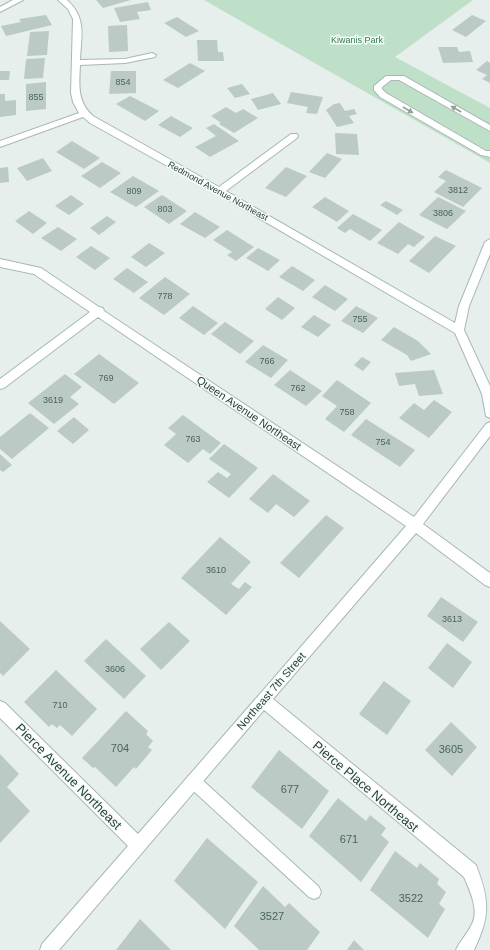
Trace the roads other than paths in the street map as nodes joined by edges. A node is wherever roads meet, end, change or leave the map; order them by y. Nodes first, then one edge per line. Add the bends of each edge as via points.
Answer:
1 (19, 0) edge
2 (62, 0) edge
3 (0, 10) edge
4 (152, 55) dead end
5 (76, 63) junction
6 (84, 114) junction
7 (490, 128) edge
8 (294, 136) dead end
9 (0, 144) edge
10 (490, 154) edge
11 (219, 191) junction
12 (490, 242) edge
13 (0, 263) edge
14 (99, 311) junction
15 (459, 330) junction
16 (0, 385) edge
17 (490, 413) edge
18 (490, 427) edge
19 (415, 525) junction
20 (490, 581) edge
21 (263, 700) junction
22 (0, 708) edge
23 (194, 781) junction
24 (138, 845) junction
25 (314, 892) dead end
26 (49, 949) edge
27 (464, 950) edge

1 - 3 street
2 - 5 street via 71,8 77,19
4 - 5 street via 124,61
5 - 6 street via 76,100
6 - 9 street
6 - 11 street, Redmond Avenue Northeast
7 -> 10 lane via 401,78 389,78 378,86 383,95 484,154
8 - 11 street
11 - 15 street, Redmond Avenue Northeast
12 - 15 street via 464,306
13 - 14 street, Queen Avenue Northeast via 37,271
14 - 16 street
14 - 19 street, Queen Avenue Northeast
15 - 17 street via 488,394
18 - 19 street, Northeast 7th Street
19 - 20 street, Queen Avenue Northeast
19 - 21 street, Northeast 7th Street
21 - 23 street, Northeast 7th Street
21 - 27 street, Pierce Place Northeast via 470,871 480,892 482,909 480,926
22 - 24 street, Pierce Avenue Northeast
23 - 24 street, Northeast 7th Street
23 - 25 lane
24 - 26 street, Northeast 7th Street

